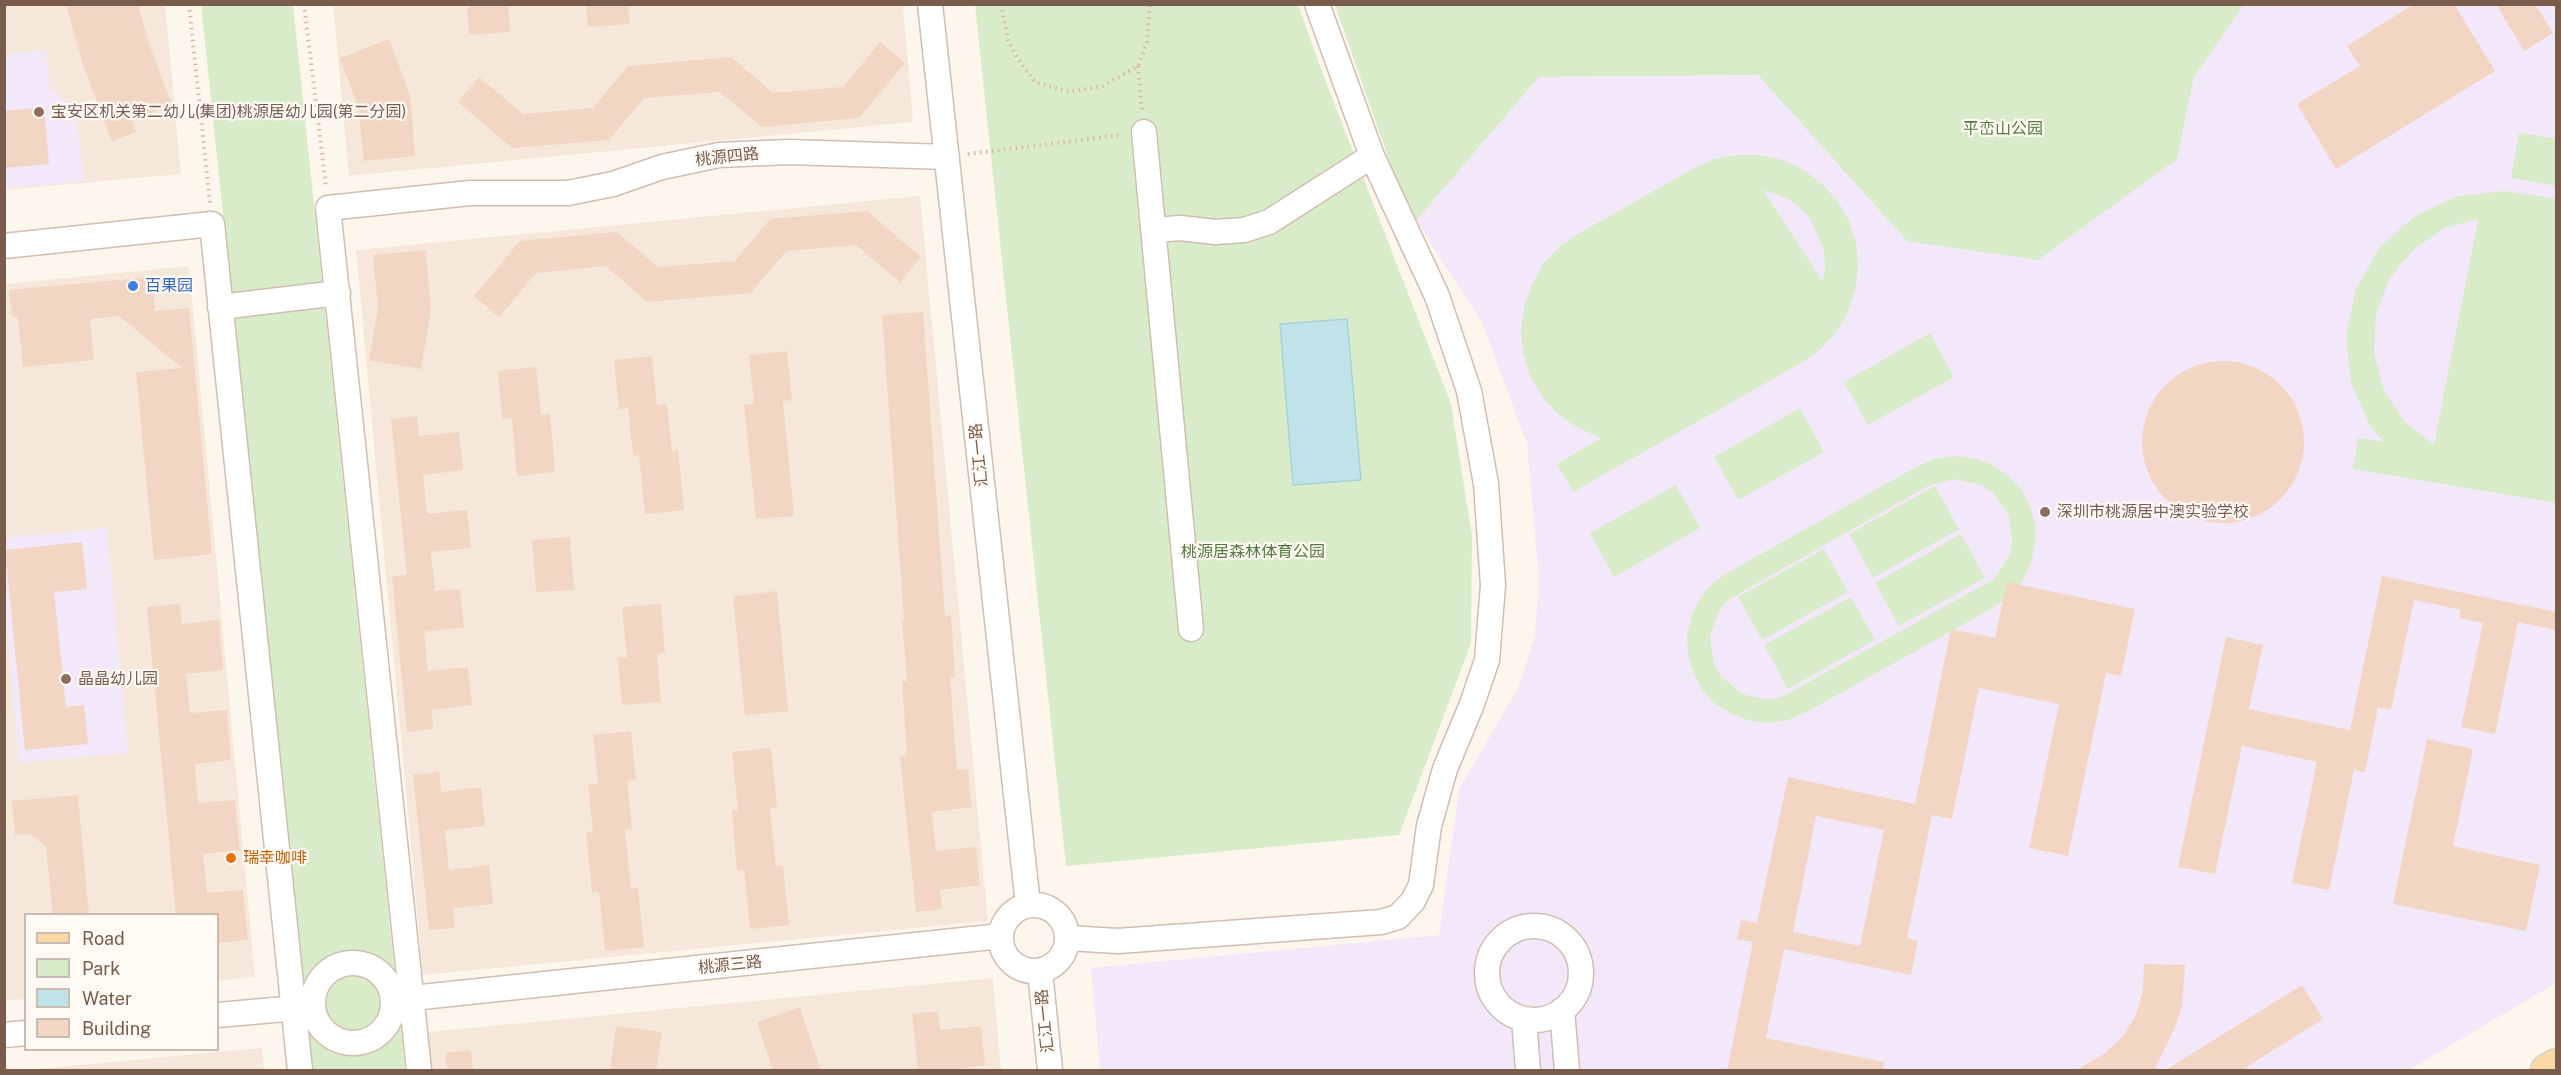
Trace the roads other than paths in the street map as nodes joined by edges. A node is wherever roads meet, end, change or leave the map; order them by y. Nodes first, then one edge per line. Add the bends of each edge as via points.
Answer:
1 (930, 4) edge
2 (1317, 4) edge
3 (1144, 132) road end
4 (1372, 156) junction
5 (947, 157) junction
6 (1154, 230) junction
7 (4, 246) edge
8 (338, 293) junction
9 (220, 307) junction
10 (1191, 629) dead end
11 (1028, 905) junction
12 (1001, 936) junction
13 (1068, 938) junction
14 (1040, 971) junction
15 (402, 999) junction
16 (303, 1007) junction
17 (1562, 1010) junction
18 (219, 1015) edge
19 (1524, 1019) junction
20 (24, 1033) edge
21 (4, 1035) edge
22 (2556, 1064) edge
23 (300, 1071) edge
24 (419, 1071) edge
25 (1050, 1071) edge
26 (1528, 1071) edge
27 (1567, 1071) edge
28 (2546, 1071) edge

1 - 5 street, 汇江一路
2 - 4 street
3 - 6 street
4 - 6 street via 1269,222 1244,230
4 - 13 street via 1437,296 1469,391 1486,484 1492,585 1487,660 1445,769 1429,826 1421,885 1398,917 1382,922 1118,941
5 - 8 street, 桃源四路 via 799,152 719,155 568,193 470,193 328,208
5 - 11 street, 汇江一路
6 - 10 street
7 - 9 street via 212,224
8 - 9 street
8 - 15 street
9 - 16 street
11 - 12 street via 1009,915
11 - 13 street via 1038,904 1056,912 1063,919
12 - 14 street via 1005,955 1012,963
12 - 15 street, 桃源三路
13 - 14 street via 1056,963
14 - 25 street, 汇江一路
15 - 16 street via 385,1026 365,1041 339,1040 328,1034
15 - 16 street via 373,968 347,963 324,975
15 - 24 street
16 - 18 street
16 - 23 street
17 - 19 street via 1538,1020
17 - 19 street via 1572,1000 1581,975 1575,949 1556,930 1523,927 1505,935 1496,945 1487,970 1493,996 1506,1010
17 - 27 street
19 - 26 street
20 - 21 street
22 - 28 main road

